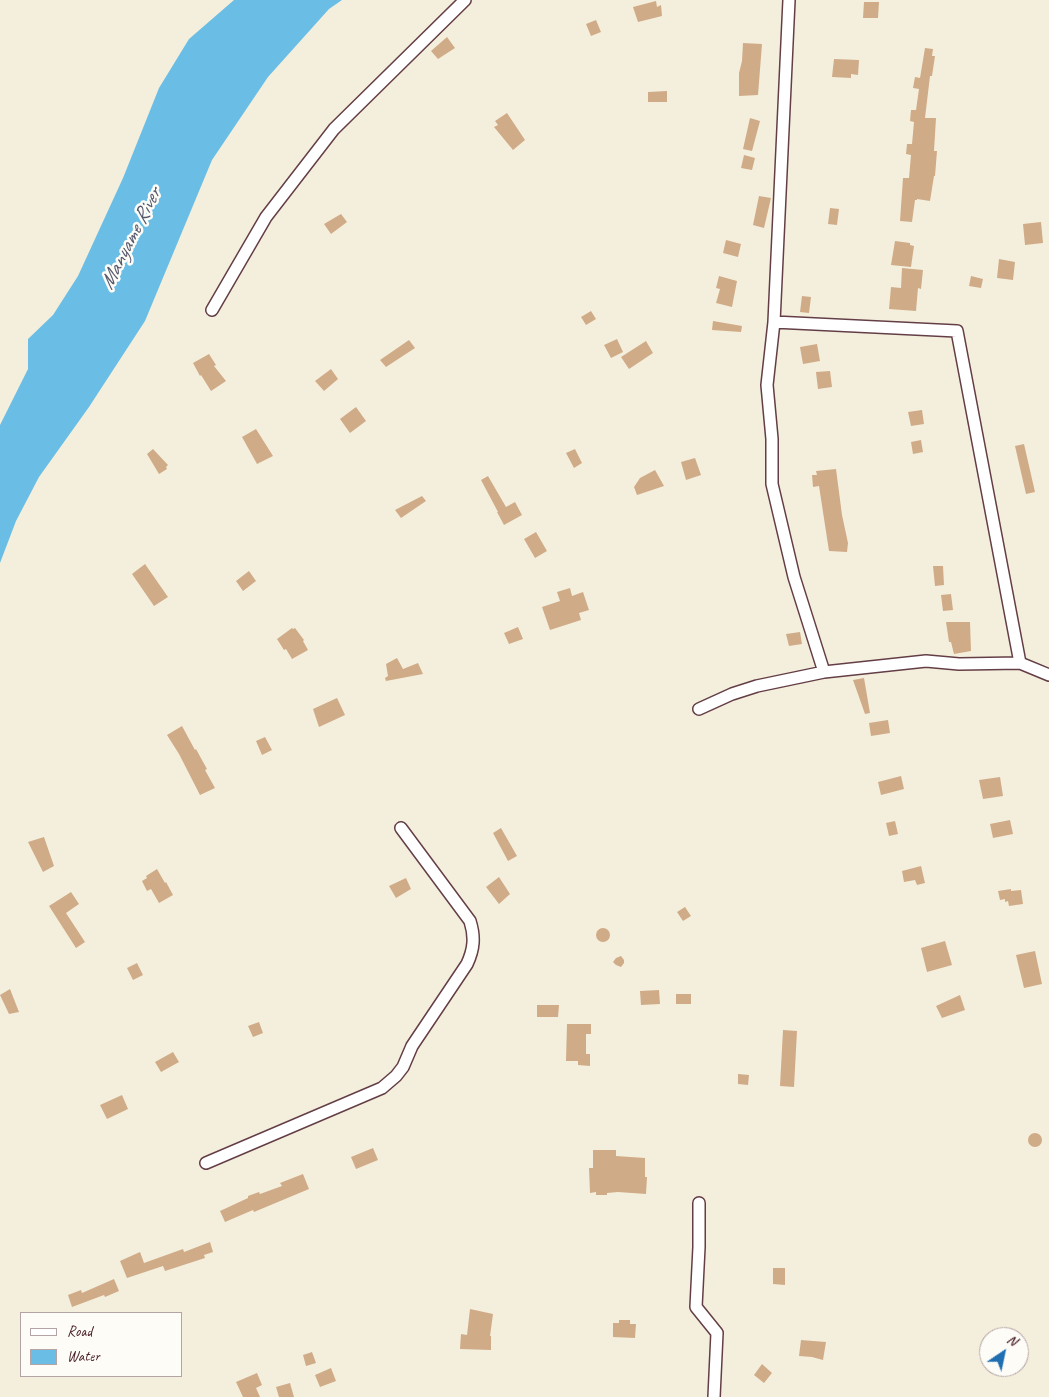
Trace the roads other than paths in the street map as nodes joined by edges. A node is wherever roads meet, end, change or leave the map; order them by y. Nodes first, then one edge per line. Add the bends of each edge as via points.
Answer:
1 (465, 0) edge
2 (789, 0) edge
3 (212, 310) dead end
4 (774, 322) junction
5 (1020, 662) junction
6 (824, 672) junction
7 (1049, 675) edge
8 (699, 709) dead end
9 (401, 828) dead end
10 (206, 1164) dead end
11 (699, 1203) dead end
12 (714, 1397) edge

1 - 3 street via 334,129 266,217
2 - 4 street
4 - 5 street via 956,331
4 - 6 street via 767,385 772,484 794,577
5 - 6 street via 959,664 926,661
5 - 7 street
6 - 8 street via 757,686
9 - 10 street via 470,921 474,938 471,956 412,1046 403,1067 382,1088
11 - 12 street via 696,1308 717,1333

